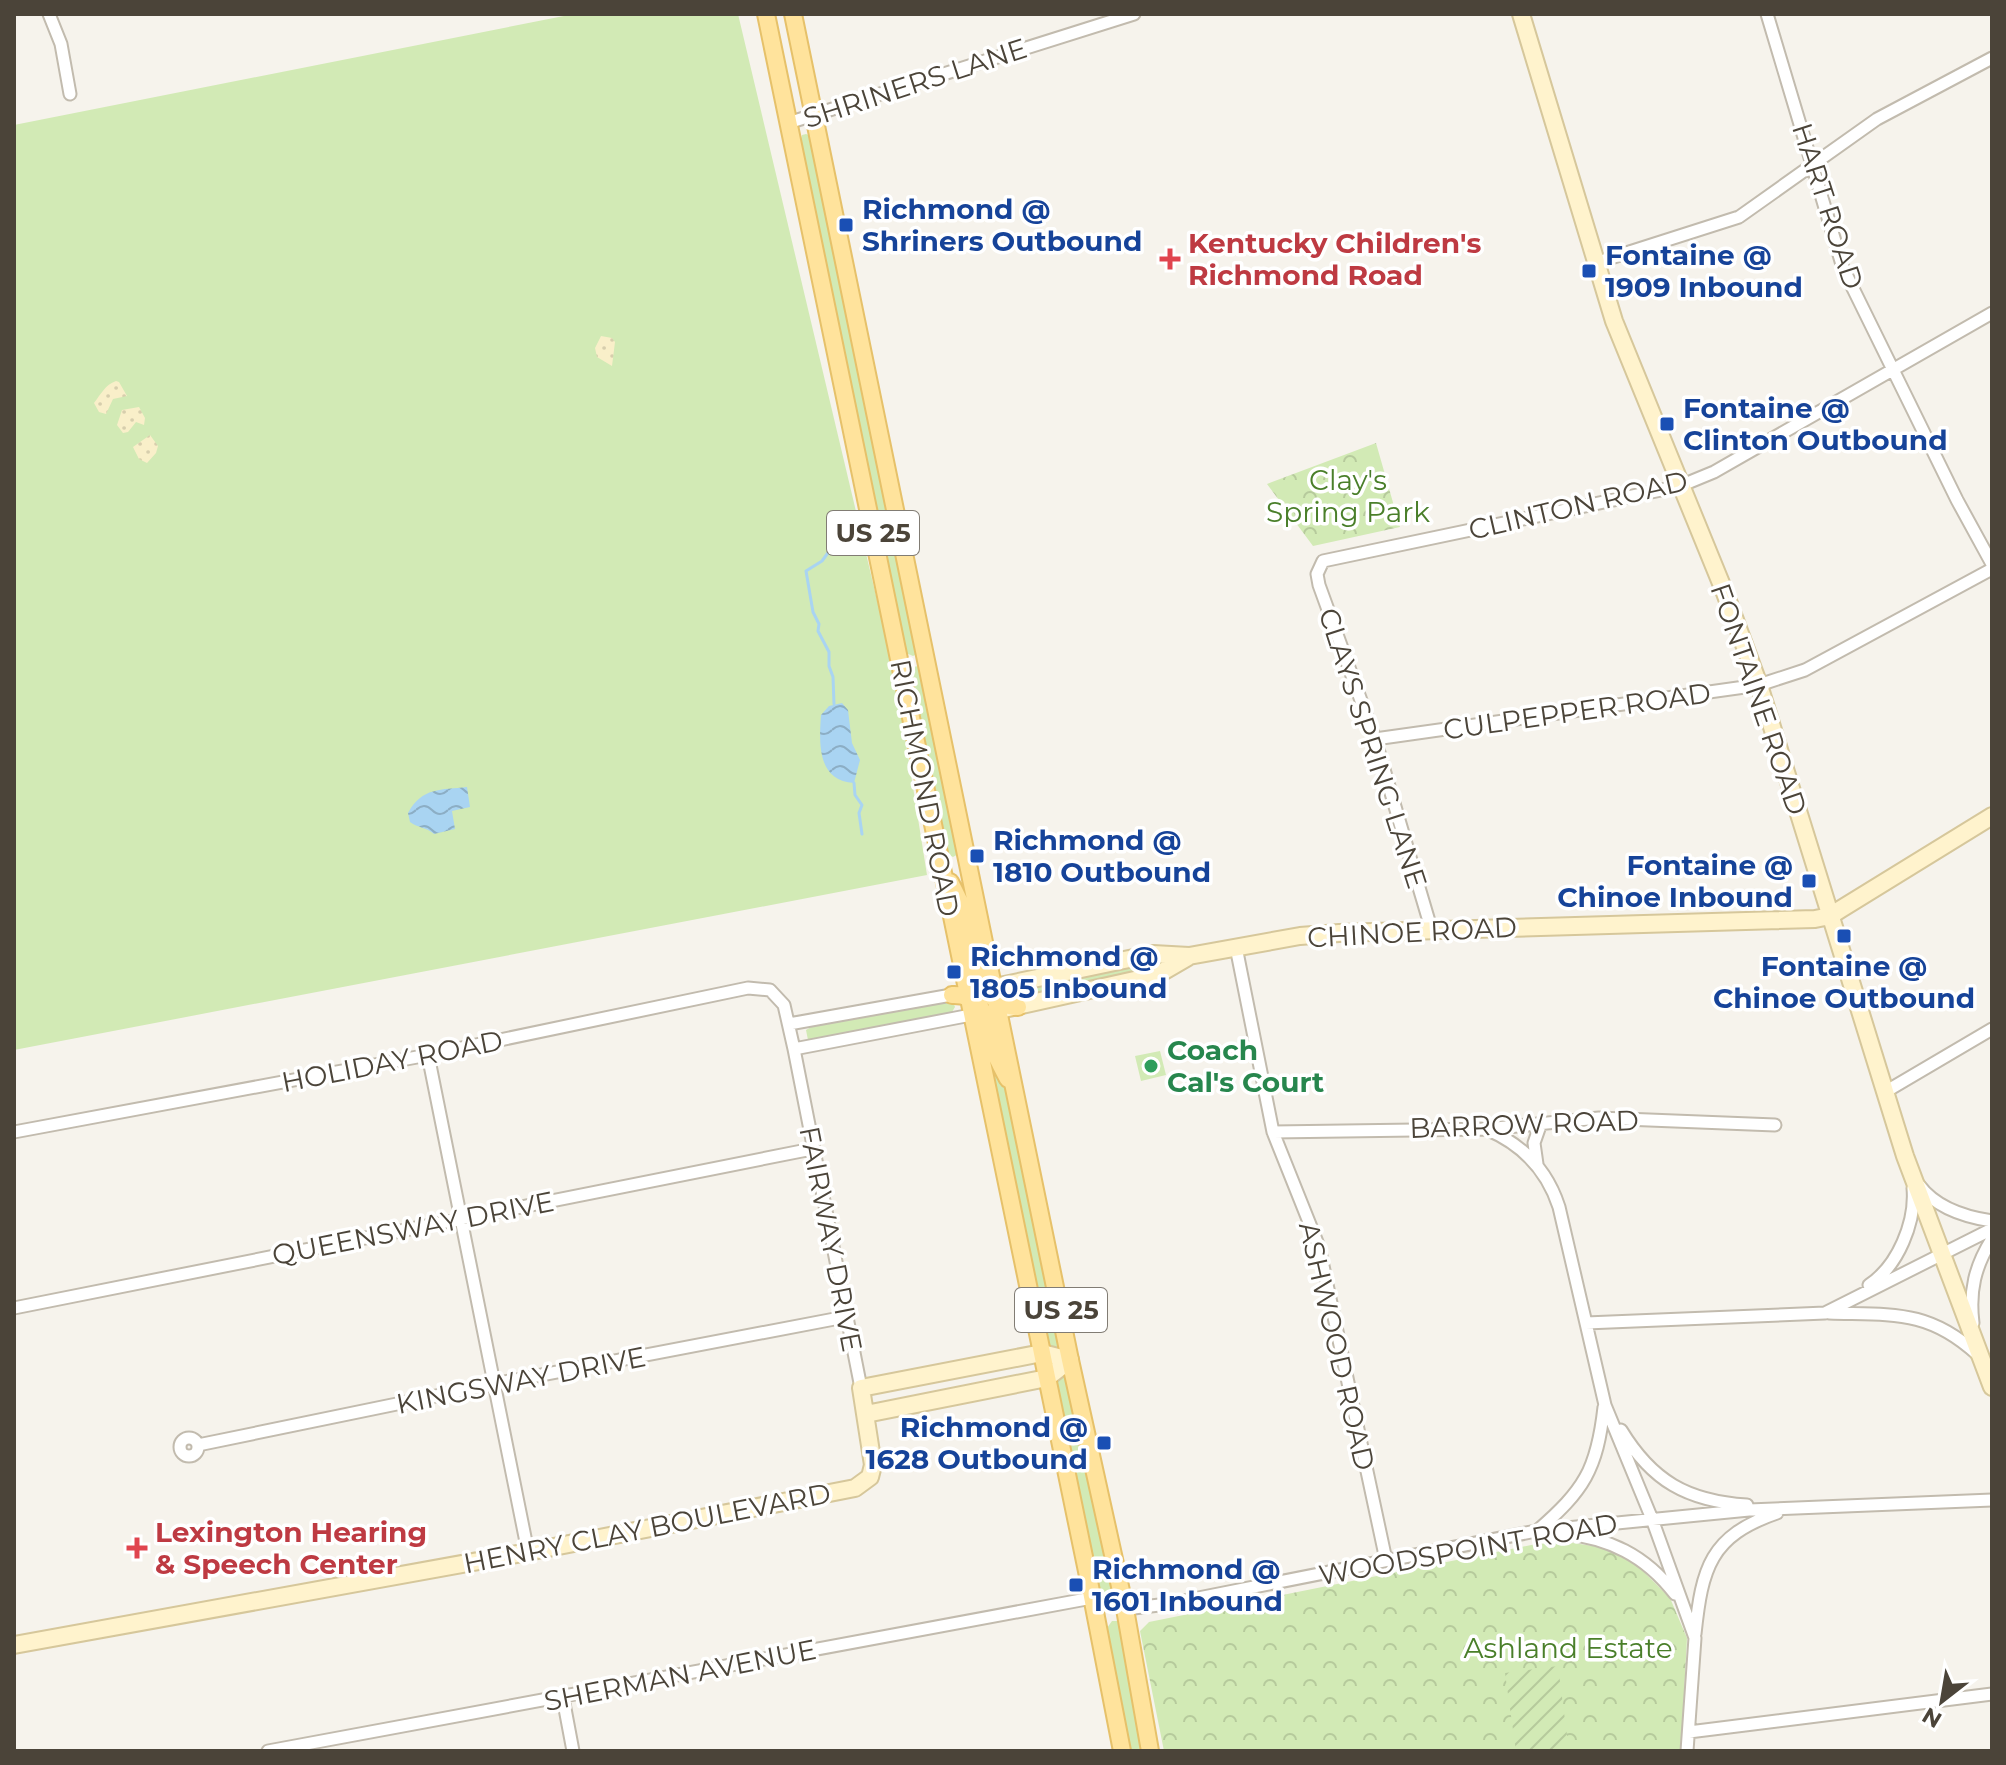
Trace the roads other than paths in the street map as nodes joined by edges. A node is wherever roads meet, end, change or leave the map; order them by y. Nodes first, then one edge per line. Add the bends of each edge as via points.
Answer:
1 (49, 14) edge
2 (766, 14) edge
3 (793, 14) edge
4 (1134, 14) edge
5 (1521, 14) edge
6 (1767, 14) edge
7 (1992, 58) edge
8 (70, 94) dead end
9 (814, 115) junction
10 (788, 123) junction
11 (1813, 166) junction
12 (1595, 263) junction
13 (1992, 313) edge
14 (1893, 369) junction
15 (1680, 486) junction
16 (1319, 567) joint
17 (1992, 567) edge
18 (1759, 685) junction
19 (1375, 739) junction
20 (1992, 816) edge
21 (941, 867) junction
22 (1830, 916) junction
23 (1431, 928) junction
24 (1236, 947) junction
25 (1189, 956) junction
26 (990, 987) junction
27 (769, 990) joint
28 (962, 995) junction
29 (988, 1010) junction
30 (789, 1024) junction
31 (1992, 1029) edge
32 (794, 1049) junction
33 (428, 1055) junction
34 (1885, 1092) junction
35 (1541, 1123) junction
36 (1775, 1125) dead end
37 (1486, 1129) junction
38 (14, 1132) edge
39 (1273, 1132) junction
40 (812, 1149) junction
41 (1537, 1165) junction
42 (1911, 1174) junction
43 (463, 1218) junction
44 (1992, 1221) edge
45 (1992, 1229) edge
46 (1992, 1239) edge
47 (1942, 1255) junction
48 (14, 1308) edge
49 (1825, 1313) junction
50 (845, 1317) junction
51 (1586, 1323) junction
52 (1042, 1353) junction
53 (1978, 1355) junction
54 (1070, 1360) junction
55 (1047, 1378) junction
56 (494, 1384) junction
57 (1992, 1387) edge
58 (861, 1388) junction
59 (1605, 1405) junction
60 (866, 1414) junction
61 (198, 1445) dead end
62 (855, 1488) joint
63 (1992, 1500) edge
64 (1787, 1509) junction
65 (1652, 1519) junction
66 (1536, 1531) junction
67 (528, 1552) junction
68 (1386, 1560) junction
69 (1092, 1598) junction
70 (1685, 1608) junction
71 (1125, 1609) junction
72 (1695, 1638) junction
73 (14, 1645) edge
74 (1992, 1694) edge
75 (563, 1698) junction
76 (1689, 1732) junction
77 (268, 1751) edge
78 (573, 1751) edge
79 (1122, 1751) edge
80 (1150, 1751) edge
81 (1687, 1751) edge

1 - 8 street
2 - 10 main road, RICHMOND ROAD / US 25
3 - 9 main road, RICHMOND ROAD / US 25
4 - 9 street, SHRINERS LANE
5 - 12 street, FONTAINE ROAD
6 - 11 street, HART ROAD
7 - 11 street via 1900,105
9 - 10 street, SHRINERS LANE
9 - 26 main road, RICHMOND ROAD / US 25
10 - 21 main road, RICHMOND ROAD / US 25
11 - 12 street via 1739,217
11 - 14 street, HART ROAD via 1843,268
12 - 15 street, FONTAINE ROAD
13 - 14 street, CLINTON ROAD
14 - 15 street, CLINTON ROAD via 1714,472
14 - 17 street, HART ROAD
15 - 16 street, CLINTON ROAD via 1323,561
15 - 18 street, FONTAINE ROAD
16 - 19 street, CLAYS SPRING LANE via 1321,590
17 - 18 street, CULPEPPER ROAD via 1805,670
18 - 19 street, CULPEPPER ROAD
18 - 22 street, FONTAINE ROAD
19 - 23 street, CLAYS SPRING LANE
20 - 22 street, CHINOE ROAD
21 - 26 main road via 964,910
21 - 28 main road, RICHMOND ROAD / US 25
22 - 23 street, CHINOE ROAD
22 - 34 street, FONTAINE ROAD
23 - 24 street, CHINOE ROAD via 1300,936
24 - 25 street, CHINOE ROAD
24 - 39 street, ASHWOOD ROAD
25 - 26 street, CHINOE ROAD via 1153,954
25 - 29 street, CHINOE ROAD via 1157,975
26 - 28 street, CHINOE ROAD
26 - 29 main road
27 - 30 street, FAIRWAY DRIVE via 784,1005
27 - 33 street, HOLIDAY ROAD via 748,988
28 - 29 main road
28 - 30 street
29 - 32 street
29 - 52 main road, US 25
29 - 54 main road, US 25 via 993,1046 1020,1106
30 - 32 street, FAIRWAY DRIVE
31 - 34 street
32 - 40 street, FAIRWAY DRIVE
33 - 38 street, HOLIDAY ROAD
33 - 43 street
34 - 42 street, FONTAINE ROAD
35 - 36 street, BARROW ROAD via 1599,1118
35 - 37 street, BARROW ROAD
35 - 41 street via 1534,1143
37 - 39 street, BARROW ROAD
37 - 41 street via 1509,1139
39 - 68 street, ASHWOOD ROAD via 1319,1247
40 - 43 street, QUEENSWAY DRIVE
40 - 50 street, FAIRWAY DRIVE
41 - 51 street via 1558,1204
42 - 44 street via 1925,1193 1947,1208
42 - 47 street, FONTAINE ROAD
42 - 49 street via 1912,1211 1896,1254 1877,1280
43 - 48 street, QUEENSWAY DRIVE
43 - 56 street
45 - 47 street
46 - 53 street via 1974,1273 1972,1289
47 - 49 street
47 - 53 street, FONTAINE ROAD
49 - 51 street
49 - 53 street via 1926,1320
50 - 56 street, KINGSWAY DRIVE
50 - 58 street, FAIRWAY DRIVE
51 - 59 street
52 - 54 street
52 - 55 main road, US 25
52 - 58 street
53 - 57 street, FONTAINE ROAD
54 - 55 street
54 - 71 main road, US 25
55 - 60 street
55 - 69 main road, US 25
56 - 61 street, KINGSWAY DRIVE
56 - 67 street
58 - 60 street, FAIRWAY DRIVE
59 - 64 street via 1642,1461 1669,1483 1720,1501
59 - 65 street
59 - 66 street via 1599,1446 1587,1477
60 - 62 street, FAIRWAY DRIVE via 873,1471
62 - 67 street, HENRY CLAY BOULEVARD
63 - 64 street, WOODSPOINT ROAD
64 - 65 street, WOODSPOINT ROAD
64 - 72 street via 1744,1528 1716,1550 1701,1595
65 - 66 street, WOODSPOINT ROAD
65 - 70 street
66 - 68 street, WOODSPOINT ROAD
66 - 70 street via 1589,1537 1624,1549 1654,1569
67 - 73 street, HENRY CLAY BOULEVARD
68 - 71 street, WOODSPOINT ROAD
69 - 71 street, WOODSPOINT ROAD
69 - 75 street, SHERMAN AVENUE
69 - 79 main road, US 25
70 - 72 street
71 - 80 main road, US 25
72 - 76 street
74 - 76 street
75 - 77 street, SHERMAN AVENUE
75 - 78 street
76 - 81 street

